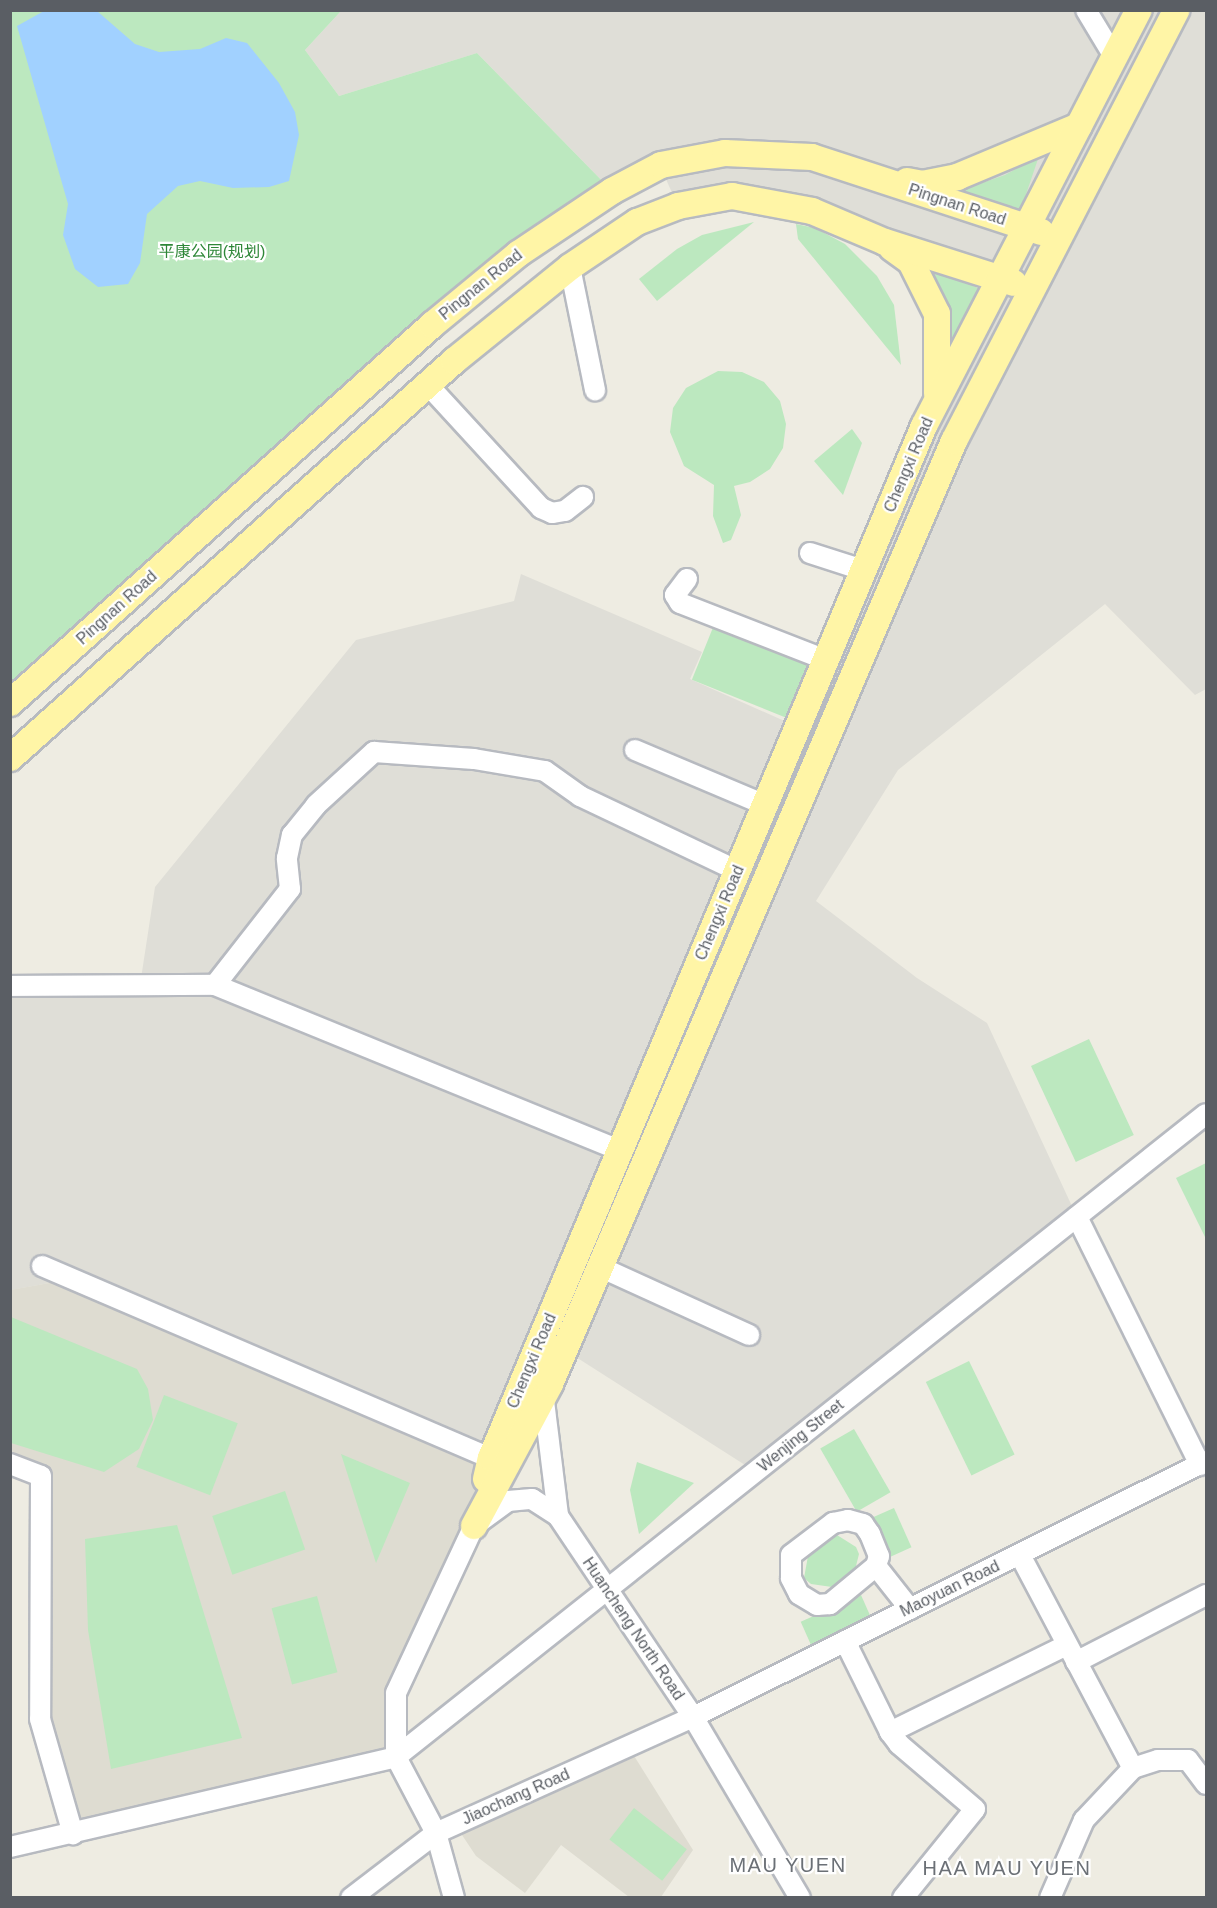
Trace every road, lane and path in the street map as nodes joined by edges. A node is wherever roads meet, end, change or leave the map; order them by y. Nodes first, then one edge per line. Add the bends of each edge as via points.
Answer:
1 (1086, 10) edge
2 (1139, 10) edge
3 (1176, 10) edge
4 (1114, 58) junction
5 (1079, 126) junction
6 (864, 174) junction
7 (1027, 228) junction
8 (1059, 237) junction
9 (885, 242) junction
10 (570, 267) junction
11 (1000, 279) junction
12 (1032, 289) junction
13 (428, 385) junction
14 (595, 390) dead end
15 (936, 404) junction
16 (583, 497) dead end
17 (810, 553) dead end
18 (864, 570) junction
19 (687, 579) dead end
20 (826, 660) junction
21 (10, 703) edge
22 (635, 750) dead end
23 (10, 758) edge
24 (765, 805) junction
25 (738, 871) junction
26 (215, 985) junction
27 (10, 986) edge
28 (1206, 1114) edge
29 (621, 1150) junction
30 (1077, 1216) junction
31 (42, 1266) dead end
32 (600, 1267) junction
33 (750, 1335) dead end
34 (543, 1336) junction
35 (491, 1458) junction
36 (1203, 1463) edge
37 (10, 1464) edge
38 (558, 1516) junction
39 (474, 1526) junction
40 (1020, 1555) junction
41 (876, 1566) junction
42 (607, 1590) junction
43 (1206, 1595) edge
44 (910, 1609) junction
45 (845, 1641) junction
46 (1072, 1653) junction
47 (693, 1717) junction
48 (890, 1732) junction
49 (396, 1757) junction
50 (1133, 1768) junction
51 (1206, 1784) edge
52 (436, 1833) junction
53 (74, 1834) junction
54 (10, 1847) edge
55 (351, 1898) edge
56 (454, 1898) edge
57 (800, 1898) edge
58 (903, 1898) edge
59 (1050, 1898) edge

1 - 4 street
2 - 4 main road, Chengxi Road
3 - 8 main road
4 - 5 main road, Chengxi Road
5 - 6 main road via 957,177 922,184
5 - 7 main road, Chengxi Road
6 - 7 main road, Pingnan Road
6 - 21 main road, Pingnan Road via 812,157 725,153 660,165 612,191 518,254 432,325
7 - 8 main road, Pingnan Road
7 - 11 main road, Chengxi Road
8 - 12 main road
9 - 10 main road via 812,211 732,196 678,206 637,222
9 - 11 main road
9 - 15 main road via 911,262 937,314
10 - 13 main road
10 - 14 street
11 - 12 main road
11 - 15 main road, Chengxi Road
12 - 32 main road via 954,441
13 - 16 street via 541,508 552,513 565,511
13 - 23 main road
15 - 18 main road, Chengxi Road
17 - 18 street
18 - 20 main road, Chengxi Road
19 - 20 street via 675,595 680,603
20 - 24 main road, Chengxi Road
22 - 24 street
24 - 25 main road, Chengxi Road
25 - 26 street via 580,796 545,771 474,759 374,752 316,805 292,835 287,858 291,889
25 - 29 main road, Chengxi Road
26 - 27 street
26 - 29 street
28 - 30 street, Wenjing Street
29 - 34 main road, Chengxi Road
30 - 36 street
30 - 42 street, Wenjing Street
31 - 35 street
32 - 33 street
32 - 39 main road via 550,1384
34 - 35 main road, Chengxi Road
34 - 38 street, Huancheng North Road via 544,1410
35 - 39 main road, Chengxi Road
36 - 40 street, Maoyuan Road
37 - 53 street via 40,1476 40,1719
38 - 39 street via 532,1499 508,1502
38 - 42 street, Huancheng North Road
39 - 49 street, Chengxi Road via 396,1693
40 - 44 street, Maoyuan Road
40 - 46 street
41 - 41 street via 830,1604 817,1605 800,1594 791,1578 791,1555 833,1523 848,1520 863,1524 870,1534 879,1556
41 - 44 street
42 - 47 street, Huancheng North Road
42 - 49 street, Wenjing Street
43 - 46 street
44 - 45 street, Maoyuan Road
45 - 47 street, Maoyuan Road
45 - 48 street
46 - 48 street
46 - 50 street
47 - 52 street, Jiaochang Road
47 - 57 street, Huancheng North Road
48 - 58 street via 975,1809
49 - 52 street, Chengxi Road
49 - 53 street
50 - 51 street via 1158,1760 1188,1760
50 - 59 street via 1084,1820
52 - 55 street, Jiaochang Road
52 - 56 street, Chengxi Road
53 - 54 street

